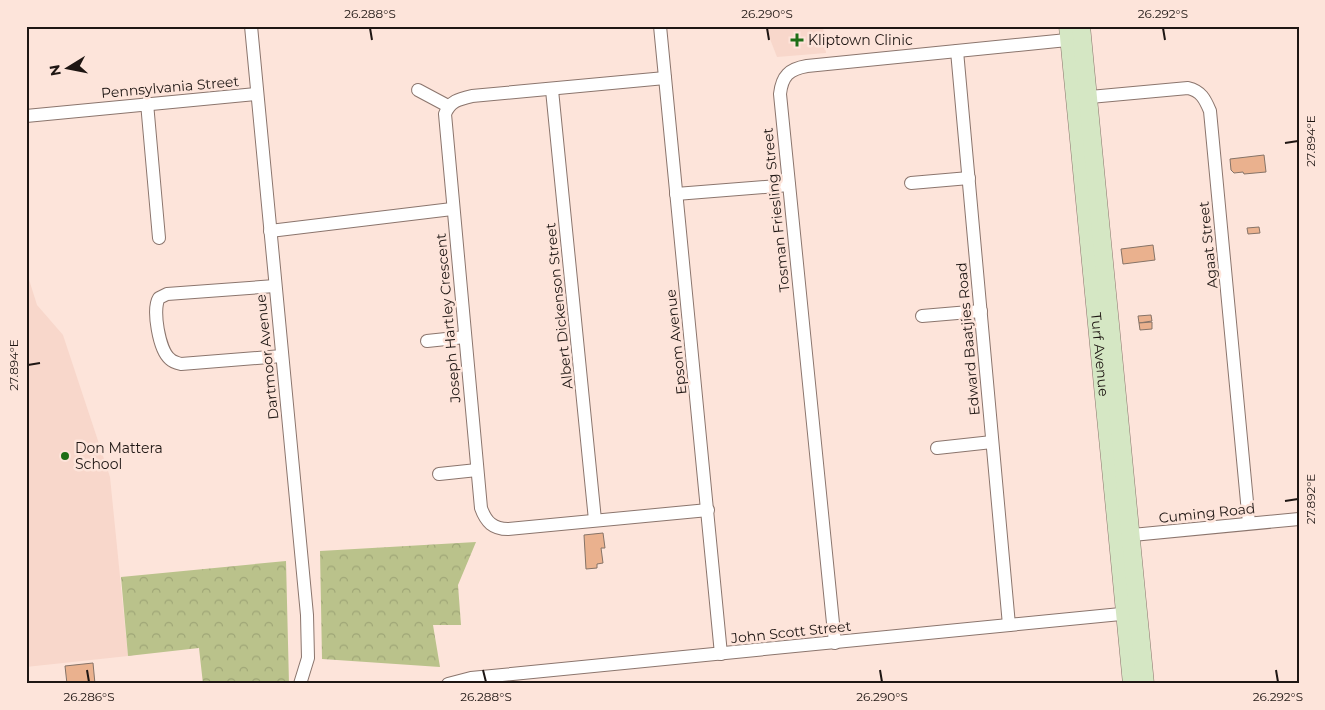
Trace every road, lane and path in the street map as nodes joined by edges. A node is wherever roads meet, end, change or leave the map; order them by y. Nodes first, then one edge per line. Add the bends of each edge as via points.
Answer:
1 (251, 26) edge
2 (660, 26) edge
3 (1075, 33) edge
4 (957, 51) junction
5 (665, 78) junction
6 (418, 90) dead end
7 (552, 90) junction
8 (256, 94) junction
9 (1082, 98) junction
10 (147, 104) junction
11 (448, 106) junction
12 (26, 116) edge
13 (968, 178) junction
14 (911, 183) dead end
15 (789, 185) junction
16 (676, 194) junction
17 (452, 209) junction
18 (270, 231) junction
19 (159, 238) dead end
20 (275, 286) junction
21 (981, 311) junction
22 (922, 316) dead end
23 (465, 337) junction
24 (427, 341) dead end
25 (282, 356) junction
26 (992, 442) junction
27 (937, 448) dead end
28 (477, 470) junction
29 (439, 474) dead end
30 (708, 510) junction
31 (1299, 519) edge
32 (595, 520) junction
33 (1250, 523) junction
34 (1124, 536) junction
35 (1132, 613) junction
36 (1009, 625) junction
37 (834, 643) junction
38 (721, 654) junction
39 (300, 684) edge
40 (448, 684) edge
41 (1132, 684) edge
42 (1145, 684) edge

1 - 8 street, Dartmoor Avenue
2 - 5 street, Epsom Avenue
3 - 4 street, Tosman Friesling Street
3 - 9 main road, Turf Avenue
4 - 13 street, Edward Baatjies Road
4 - 15 street, Tosman Friesling Street via 807,66 788,71 780,94
5 - 7 street
5 - 16 street, Epsom Avenue
6 - 11 street
7 - 11 street via 472,96
7 - 32 street, Albert Dickenson Street
8 - 10 street, Pennsylvania Street
8 - 18 street, Dartmoor Avenue
9 - 33 street, Agaat Street via 1188,88 1201,94 1206,101
9 - 34 main road, Turf Avenue
10 - 12 street, Pennsylvania Street
10 - 19 street
11 - 17 street, Joseph Hartley Crescent via 444,123
13 - 14 street
13 - 21 street, Edward Baatjies Road
15 - 16 street
15 - 37 street, Tosman Friesling Street
16 - 30 street, Epsom Avenue
17 - 18 street
17 - 23 street, Joseph Hartley Crescent
18 - 20 street, Dartmoor Avenue
20 - 25 street, Dartmoor Avenue
20 - 25 street via 166,294 156,302 156,312 164,352 181,364
21 - 22 street
21 - 26 street, Edward Baatjies Road
23 - 24 street
23 - 28 street, Joseph Hartley Crescent
25 - 39 street, Dartmoor Avenue via 308,629 308,658
26 - 27 street
26 - 36 street, Edward Baatjies Road
28 - 29 street
28 - 32 street, Joseph Hartley Crescent via 481,508 486,520 495,527 508,529
30 - 32 street, Joseph Hartley Crescent
30 - 38 street, Epsom Avenue
31 - 33 street, Cuming Road
33 - 34 street, Cuming Road
34 - 35 main road, Turf Avenue
35 - 36 street, John Scott Street
35 - 41 main road, Turf Avenue
35 - 42 main road, Turf Avenue
36 - 37 street, John Scott Street
37 - 38 street, John Scott Street
38 - 40 street, John Scott Street via 471,678

